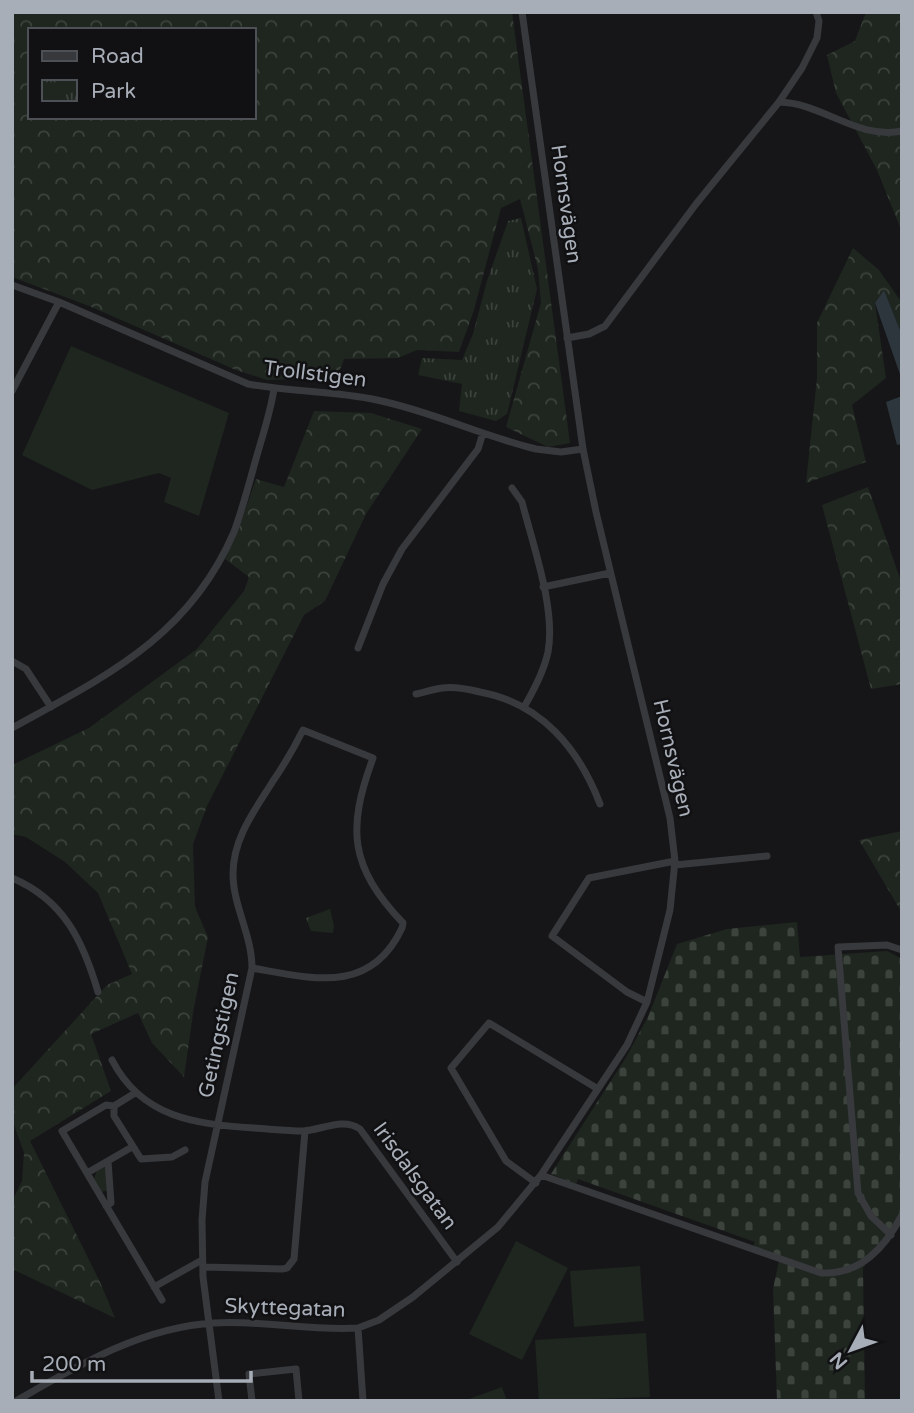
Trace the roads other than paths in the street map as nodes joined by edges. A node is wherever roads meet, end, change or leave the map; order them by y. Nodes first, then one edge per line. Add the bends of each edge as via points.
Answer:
1 (522, 12) edge
2 (816, 12) edge
3 (779, 102) junction
4 (902, 131) edge
5 (12, 285) edge
6 (59, 303) junction
7 (567, 338) junction
8 (274, 389) junction
9 (12, 391) edge
10 (483, 433) junction
11 (583, 449) junction
12 (512, 488) dead end
13 (610, 573) junction
14 (543, 587) junction
15 (358, 648) dead end
16 (12, 661) edge
17 (416, 694) dead end
18 (51, 707) junction
19 (524, 707) junction
20 (12, 728) edge
21 (600, 804) dead end
22 (767, 856) dead end
23 (675, 863) junction
24 (12, 878) edge
25 (902, 950) edge
26 (252, 968) junction
27 (98, 992) dead end
28 (647, 1002) junction
29 (112, 1060) dead end
30 (598, 1089) junction
31 (135, 1093) junction
32 (114, 1106) junction
33 (219, 1126) junction
34 (305, 1131) junction
35 (132, 1147) junction
36 (185, 1150) dead end
37 (108, 1161) junction
38 (87, 1172) junction
39 (541, 1175) junction
40 (536, 1183) junction
41 (106, 1206) junction
42 (902, 1215) edge
43 (891, 1235) junction
44 (457, 1262) junction
45 (203, 1263) junction
46 (154, 1287) junction
47 (162, 1300) dead end
48 (211, 1323) junction
49 (358, 1328) junction
50 (16, 1401) edge
51 (219, 1401) edge
52 (252, 1401) edge
53 (299, 1401) edge
54 (363, 1401) edge

1 - 7 street, Hornsvägen
2 - 3 street via 817,38
3 - 4 street via 812,107 873,132
3 - 7 street via 605,326
5 - 6 street, Trollstigen
6 - 8 street, Trollstigen via 248,384
6 - 9 street
7 - 11 street, Hornsvägen
8 - 10 street, Trollstigen via 380,400
8 - 18 street via 233,532 199,592 173,624 139,654
10 - 11 street, Trollstigen via 548,451
10 - 15 street via 478,449 402,550
11 - 13 street, Hornsvägen
12 - 14 street via 522,502
13 - 14 street
13 - 23 street, Hornsvägen via 670,818
14 - 19 street via 549,624 547,655
16 - 18 street via 32,675
17 - 19 street via 456,687
18 - 20 street
19 - 21 street via 570,747
22 - 23 street
23 - 28 street, Hornsvägen via 670,909
23 - 28 street via 589,878 552,936
24 - 27 street via 46,899 71,926
25 - 43 street via 887,945 838,947 858,1193 871,1216
26 - 26 street, Getingstigen via 251,946 235,891 237,846 303,730 373,758 355,832 368,877 402,928 379,959 343,978
26 - 33 street, Getingstigen
28 - 30 street, Hornsvägen via 627,1045
29 - 31 street, Irisdalsgatan
30 - 39 street, Hornsvägen
30 - 40 street via 489,1023 451,1068 506,1161
31 - 32 street
31 - 33 street, Irisdalsgatan via 162,1111
32 - 35 street via 114,1115
32 - 38 street via 106,1105 62,1131
33 - 34 street, Irisdalsgatan
33 - 45 street, Getingstigen via 205,1182
34 - 44 street, Irisdalsgatan via 348,1123 360,1129
34 - 45 street via 291,1264 282,1269
35 - 36 street via 141,1159 154,1160
35 - 37 street
37 - 38 street
37 - 41 street via 111,1203
38 - 41 street
39 - 40 street, Hornsvägen
39 - 43 street via 821,1273 851,1269 872,1256
40 - 44 street, Hornsvägen via 498,1227
41 - 46 street
42 - 43 street
44 - 49 street, Hornsvägen via 379,1320
45 - 46 street
45 - 48 street, Getingstigen
46 - 47 street
48 - 49 street, Skyttegatan
48 - 50 street, Skyttegatan via 172,1329 120,1346
48 - 51 street, Skyttegatan
49 - 54 street
52 - 53 street via 249,1374 296,1369

